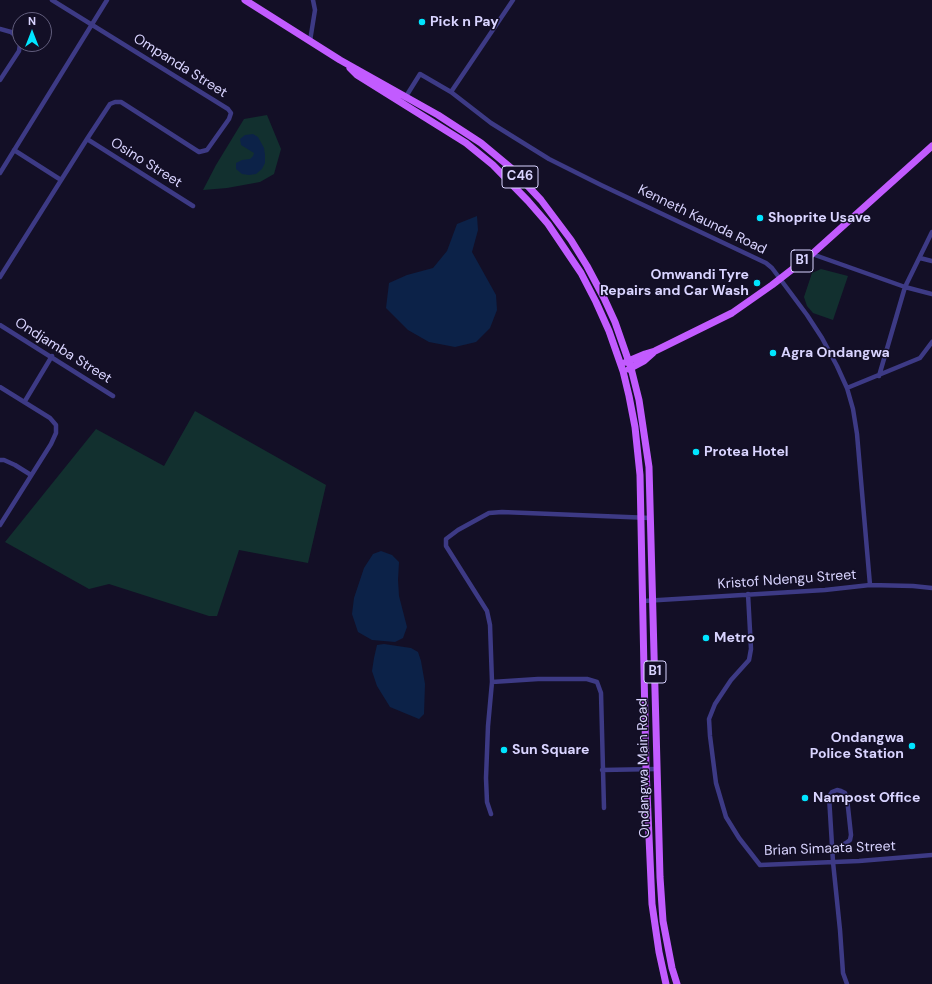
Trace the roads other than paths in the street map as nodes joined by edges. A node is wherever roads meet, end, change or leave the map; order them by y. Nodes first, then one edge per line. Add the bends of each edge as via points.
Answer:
1 (52, 0) edge
2 (107, 0) edge
3 (244, 0) edge
4 (513, 0) edge
5 (314, 1) edge
6 (92, 24) junction
7 (0, 29) edge
8 (12, 33) edge
9 (310, 40) junction
10 (18, 52) edge
11 (0, 80) edge
12 (451, 92) junction
13 (404, 100) junction
14 (87, 138) junction
15 (932, 146) edge
16 (14, 150) junction
17 (0, 173) edge
18 (61, 180) junction
19 (193, 206) dead end
20 (932, 232) edge
21 (812, 254) junction
22 (920, 258) junction
23 (932, 261) edge
24 (0, 277) edge
25 (780, 278) junction
26 (905, 287) junction
27 (932, 294) edge
28 (0, 325) edge
29 (932, 342) edge
30 (52, 356) junction
31 (630, 364) junction
32 (621, 368) junction
33 (879, 376) junction
34 (0, 387) edge
35 (847, 388) junction
36 (114, 396) dead end
37 (25, 402) junction
38 (0, 460) edge
39 (31, 475) junction
40 (641, 518) junction
41 (651, 518) junction
42 (0, 525) edge
43 (870, 585) junction
44 (932, 588) edge
45 (748, 594) junction
46 (643, 600) junction
47 (653, 600) junction
48 (492, 682) junction
49 (646, 769) junction
50 (657, 769) junction
51 (602, 770) junction
52 (604, 808) dead end
53 (491, 814) dead end
54 (833, 850) junction
55 (932, 855) edge
56 (833, 862) junction
57 (666, 984) edge
58 (677, 984) edge
59 (846, 984) edge

1 - 6 street, Ompanda Street
2 - 6 street
3 - 9 main road, C46
4 - 12 street
5 - 9 street
6 - 14 street, Ompanda Street via 231,113 208,150 203,152 199,152 121,102 107,107
6 - 16 street
7 - 8 street
9 - 13 main road, C46
10 - 11 street
12 - 13 street, Kenneth Kaunda Road via 420,74
12 - 25 street, Kenneth Kaunda Road via 491,123 549,159 766,263
13 - 31 main road, C46 via 438,115 480,143 511,168 537,196 571,240 587,266 615,322
13 - 32 main road, C46 via 493,165 543,218 581,273 609,331
14 - 18 street, Ompanda Street
14 - 19 street, Osino Street
15 - 21 main road, B1
16 - 17 street
16 - 18 street
18 - 24 street, Ompanda Street
20 - 22 street
21 - 25 main road, B1
21 - 26 street
22 - 23 street
22 - 26 street
25 - 31 main road, B1 via 732,313 655,351 644,361
25 - 35 street, Kenneth Kaunda Road via 822,338
26 - 27 street
26 - 33 street
28 - 30 street, Ondjamba Street
29 - 33 street via 920,358
30 - 36 street, Ondjamba Street
30 - 37 street
31 - 32 main road, B1
31 - 41 main road, Ondangwa Main Road / B1 via 640,400 647,447
32 - 40 main road, Ondangwa Main Road / B1 via 629,396 638,449
33 - 35 street
34 - 37 street
35 - 43 street, Kenneth Kaunda Road via 858,434
37 - 39 street via 50,418 56,425 56,433 51,444
38 - 39 street via 15,465
39 - 42 street
40 - 41 street
40 - 46 main road, Ondangwa Main Road / B1
40 - 48 street via 489,513 446,539 446,546 487,611 490,625
41 - 47 main road, Ondangwa Main Road / B1
43 - 44 street, Kristof Ndengu Street
43 - 45 street, Kristof Ndengu Street
45 - 47 street, Kristof Ndengu Street
45 - 56 street, Brian Simaata Street via 752,649 749,660 731,680 715,704 709,719 716,783 726,817 760,866
46 - 47 street, Kristof Ndengu Street
46 - 49 main road, Ondangwa Main Road / B1
47 - 50 main road, Ondangwa Main Road / B1
48 - 51 street via 538,679 587,679 596,682 601,692
48 - 53 street via 486,778 487,802
49 - 50 street
49 - 51 street
49 - 57 main road, Ondangwa Main Road / B1 via 652,904
50 - 58 main road, Ondangwa Main Road / B1 via 661,901
51 - 52 street
54 - 54 street via 829,796 837,790 845,793 847,798 851,834 850,840
54 - 56 street
55 - 56 street, Brian Simaata Street
56 - 59 street

